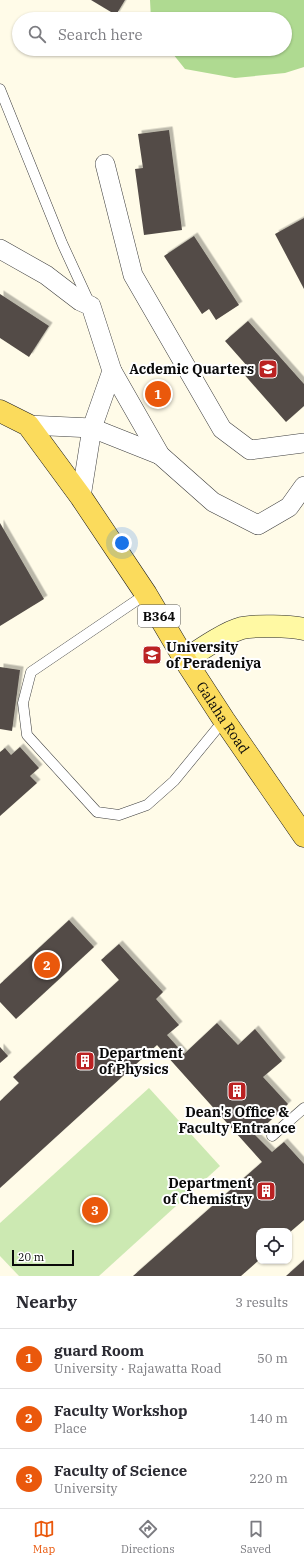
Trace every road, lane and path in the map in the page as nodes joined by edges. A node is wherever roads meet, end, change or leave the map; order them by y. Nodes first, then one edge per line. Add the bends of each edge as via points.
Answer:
1 (0, 90) edge
2 (105, 164) dead end
3 (0, 249) edge
4 (91, 306) junction
5 (112, 371) junction
6 (0, 411) edge
7 (28, 425) junction
8 (92, 428) junction
9 (304, 443) edge
10 (160, 456) junction
11 (304, 486) edge
12 (81, 496) junction
13 (146, 594) junction
14 (304, 628) edge
15 (185, 660) junction
16 (224, 720) junction
17 (304, 836) edge
18 (304, 1108) edge
19 (272, 1136) dead end

1 - 4 lane via 62,243
2 - 9 street via 133,275 222,429 250,450
3 - 4 street via 46,274 80,301
4 - 5 street
5 - 8 street
5 - 10 street
6 - 7 main road, Galaha Road / B364
7 - 8 street
7 - 12 main road, Galaha Road / B364
8 - 10 street
8 - 12 street
10 - 11 street via 213,502 258,525 289,507
12 - 13 main road, Galaha Road / B364
13 - 15 main road, Galaha Road / B364
13 - 16 lane via 31,672 23,703 27,735 97,812 119,815 147,805 174,781
14 - 15 street via 242,628
15 - 16 main road, Galaha Road / B364
16 - 17 main road, Galaha Road / B364
18 - 19 lane

